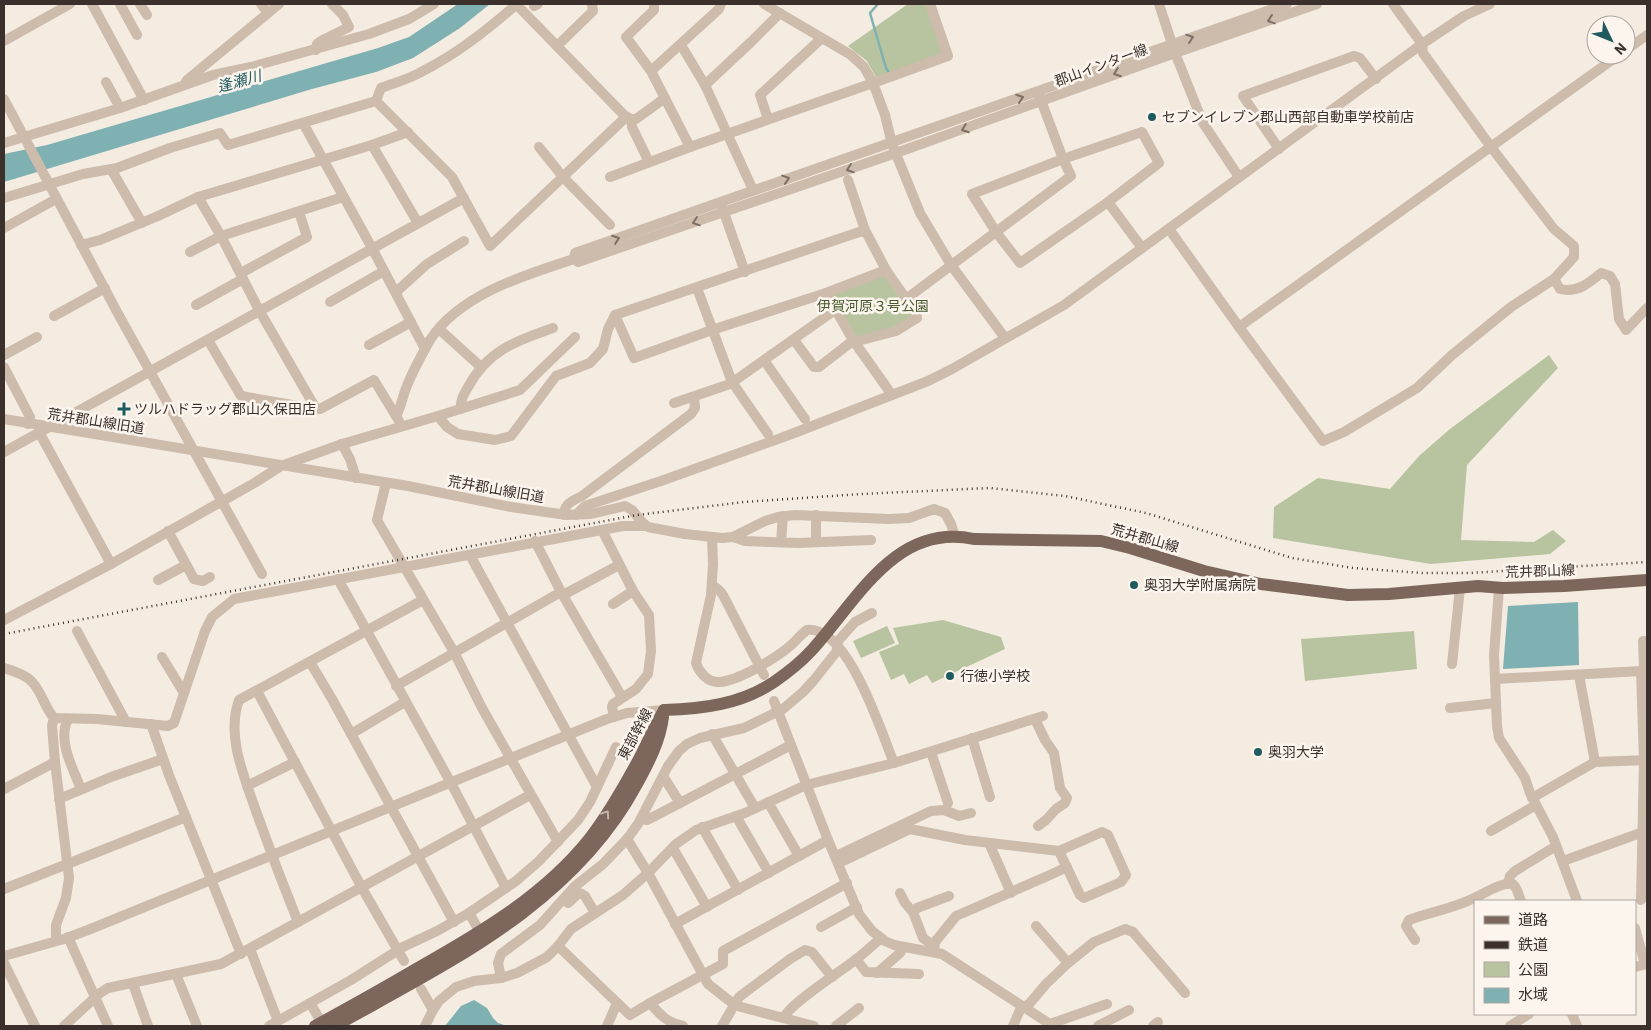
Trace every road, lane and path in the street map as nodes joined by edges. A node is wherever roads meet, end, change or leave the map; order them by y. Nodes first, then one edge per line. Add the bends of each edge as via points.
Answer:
1 (70, 4) edge
2 (92, 4) edge
3 (120, 4) edge
4 (140, 4) edge
5 (261, 4) edge
6 (279, 4) edge
7 (332, 4) edge
8 (434, 4) edge
9 (516, 4) edge
10 (592, 4) edge
11 (654, 4) edge
12 (721, 4) edge
13 (764, 4) edge
14 (930, 4) edge
15 (1158, 4) edge
16 (1287, 4) edge
17 (1317, 4) edge
18 (1393, 4) edge
19 (1490, 4) edge
20 (268, 13) junction
21 (780, 13) junction
22 (147, 15) dead end
23 (137, 34) dead end
24 (1647, 35) edge
25 (822, 38) junction
26 (4, 40) edge
27 (1636, 43) edge
28 (1422, 44) junction
29 (681, 45) junction
30 (557, 46) junction
31 (1174, 48) junction
32 (316, 50) junction
33 (1605, 65) edge
34 (651, 71) junction
35 (1376, 79) junction
36 (106, 82) dead end
37 (872, 83) junction
38 (185, 85) junction
39 (705, 85) junction
40 (1039, 96) junction
41 (665, 98) junction
42 (4, 99) edge
43 (144, 100) junction
44 (376, 100) junction
45 (120, 108) junction
46 (628, 118) junction
47 (768, 119) junction
48 (303, 123) junction
49 (408, 132) junction
50 (728, 134) junction
51 (25, 136) junction
52 (4, 143) edge
53 (372, 145) junction
54 (539, 147) dead end
55 (690, 147) junction
56 (1490, 147) junction
57 (894, 148) junction
58 (1279, 149) junction
59 (1063, 159) junction
60 (323, 160) junction
61 (649, 162) junction
62 (112, 169) junction
63 (563, 177) junction
64 (610, 177) dead end
65 (1239, 178) junction
66 (848, 180) dead end
67 (49, 184) junction
68 (753, 190) junction
69 (198, 197) junction
70 (343, 197) junction
71 (4, 198) edge
72 (464, 198) junction
73 (56, 199) junction
74 (720, 202) junction
75 (1108, 202) junction
76 (298, 212) junction
77 (724, 212) junction
78 (142, 223) junction
79 (418, 223) junction
80 (610, 225) dead end
81 (4, 228) edge
82 (1169, 229) junction
83 (865, 230) junction
84 (996, 232) junction
85 (221, 236) junction
86 (464, 241) dead end
87 (82, 245) junction
88 (372, 248) junction
89 (1142, 248) junction
90 (190, 252) dead end
91 (574, 259) junction
92 (951, 265) junction
93 (886, 270) junction
94 (384, 271) junction
95 (745, 272) junction
96 (242, 276) junction
97 (1554, 279) junction
98 (105, 288) junction
99 (697, 288) junction
100 (396, 292) junction
101 (826, 293) junction
102 (906, 299) junction
103 (330, 302) dead end
104 (196, 304) dead end
105 (1647, 308) edge
106 (260, 310) junction
107 (835, 310) junction
108 (615, 315) junction
109 (54, 316) dead end
110 (411, 322) junction
111 (1239, 327) junction
112 (553, 328) dead end
113 (439, 329) junction
114 (712, 330) junction
115 (575, 337) dead end
116 (37, 338) dead end
117 (1005, 338) junction
118 (208, 340) junction
119 (794, 340) junction
120 (854, 342) junction
121 (370, 345) dead end
122 (426, 349) junction
123 (4, 355) edge
124 (764, 360) junction
125 (4, 367) edge
126 (481, 367) junction
127 (151, 372) junction
128 (732, 382) junction
129 (892, 395) junction
130 (694, 397) junction
131 (674, 403) dead end
132 (316, 409) junction
133 (461, 409) junction
134 (396, 416) junction
135 (438, 416) junction
136 (4, 419) edge
137 (805, 420) dead end
138 (28, 424) junction
139 (402, 426) junction
140 (44, 430) junction
141 (768, 434) dead end
142 (342, 444) junction
143 (195, 451) junction
144 (4, 452) edge
145 (281, 466) junction
146 (356, 478) junction
147 (386, 483) junction
148 (222, 501) junction
149 (564, 515) junction
150 (576, 515) junction
151 (816, 515) junction
152 (783, 516) junction
153 (645, 526) junction
154 (602, 530) junction
155 (168, 531) junction
156 (955, 536) junction
157 (733, 537) junction
158 (712, 538) junction
159 (871, 540) dead end
160 (535, 541) junction
161 (781, 542) junction
162 (816, 542) junction
163 (470, 554) junction
164 (111, 564) junction
165 (186, 564) junction
166 (620, 565) junction
167 (404, 566) junction
168 (262, 574) dead end
169 (210, 578) dead end
170 (338, 579) junction
171 (158, 580) dead end
172 (1647, 580) edge
173 (712, 585) junction
174 (1460, 588) junction
175 (1499, 588) junction
176 (633, 591) junction
177 (562, 593) junction
178 (423, 600) junction
179 (612, 604) dead end
180 (872, 613) dead end
181 (4, 620) edge
182 (506, 623) junction
183 (77, 631) dead end
184 (366, 631) junction
185 (825, 635) junction
186 (1647, 641) edge
187 (837, 646) junction
188 (454, 652) junction
189 (162, 657) dead end
190 (310, 662) junction
191 (1452, 664) dead end
192 (4, 668) edge
193 (762, 671) junction
194 (1641, 671) junction
195 (1579, 674) junction
196 (1495, 679) junction
197 (396, 686) junction
198 (257, 691) junction
199 (184, 693) junction
200 (622, 697) junction
201 (774, 701) dead end
202 (406, 702) junction
203 (1496, 703) junction
204 (1450, 708) dead end
205 (664, 710) junction
206 (778, 712) junction
207 (614, 717) junction
208 (54, 718) junction
209 (68, 719) junction
210 (126, 722) junction
211 (151, 724) junction
212 (351, 734) junction
213 (712, 734) junction
214 (568, 736) junction
215 (972, 738) junction
216 (791, 745) junction
217 (616, 747) dead end
218 (931, 752) junction
219 (163, 759) junction
220 (511, 759) junction
221 (1646, 760) edge
222 (55, 762) junction
223 (295, 762) junction
224 (1595, 762) junction
225 (894, 763) junction
226 (736, 774) junction
227 (663, 776) junction
228 (451, 783) junction
229 (806, 784) junction
230 (247, 786) junction
231 (597, 787) junction
232 (4, 789) edge
233 (81, 789) junction
234 (530, 795) junction
235 (990, 797) dead end
236 (59, 799) junction
237 (1534, 801) junction
238 (680, 802) junction
239 (768, 802) junction
240 (948, 803) dead end
241 (390, 808) junction
242 (755, 808) junction
243 (971, 813) dead end
244 (1645, 813) edge
245 (736, 816) junction
246 (186, 817) junction
247 (641, 819) junction
248 (473, 826) junction
249 (1038, 826) dead end
250 (702, 827) junction
251 (333, 831) junction
252 (1492, 831) dead end
253 (1642, 832) junction
254 (627, 839) junction
255 (828, 840) junction
256 (558, 842) junction
257 (989, 843) junction
258 (1556, 846) junction
259 (673, 848) junction
260 (1059, 851) junction
261 (271, 856) junction
262 (418, 856) junction
263 (799, 856) junction
264 (837, 860) junction
265 (1562, 861) junction
266 (68, 864) junction
267 (1067, 866) junction
268 (648, 873) junction
269 (770, 873) junction
270 (579, 875) junction
271 (212, 880) junction
272 (847, 883) junction
273 (1508, 884) junction
274 (362, 888) junction
275 (506, 888) junction
276 (4, 889) edge
277 (738, 890) junction
278 (900, 893) dead end
279 (1011, 893) junction
280 (949, 896) dead end
281 (1521, 900) edge
282 (1577, 900) edge
283 (1641, 900) edge
284 (557, 906) junction
285 (707, 907) junction
286 (857, 907) junction
287 (595, 912) junction
288 (913, 912) junction
289 (469, 913) junction
290 (298, 922) junction
291 (454, 922) junction
292 (676, 924) junction
293 (1036, 926) dead end
294 (821, 927) dead end
295 (480, 932) junction
296 (1636, 933) edge
297 (68, 937) junction
298 (881, 938) junction
299 (1415, 940) dead end
300 (56, 941) junction
301 (558, 946) junction
302 (903, 947) junction
303 (934, 949) junction
304 (398, 950) junction
305 (246, 952) junction
306 (4, 956) edge
307 (856, 960) junction
308 (404, 961) dead end
309 (4, 963) edge
310 (1068, 963) junction
311 (1642, 965) edge
312 (877, 973) junction
313 (176, 974) junction
314 (703, 974) junction
315 (919, 974) dead end
316 (832, 977) junction
317 (501, 978) junction
318 (133, 984) junction
319 (421, 989) dead end
320 (1185, 993) dead end
321 (95, 997) junction
322 (310, 1003) junction
323 (617, 1003) junction
324 (650, 1003) junction
325 (735, 1004) junction
326 (1107, 1004) dead end
327 (1024, 1007) junction
328 (859, 1008) dead end
329 (433, 1010) junction
330 (1129, 1010) dead end
331 (1527, 1015) edge
332 (784, 1018) junction
333 (274, 1024) edge
334 (318, 1024) edge
335 (1052, 1025) edge
336 (35, 1026) edge
337 (64, 1026) edge
338 (108, 1026) edge
339 (148, 1026) edge
340 (198, 1026) edge
341 (335, 1026) edge
342 (425, 1026) edge
343 (607, 1026) edge
344 (683, 1026) edge
345 (722, 1026) edge
346 (814, 1026) edge
347 (836, 1026) edge
348 (1013, 1026) edge
349 (1098, 1026) edge
350 (1510, 1026) edge

1 - 26 street
2 - 43 street
3 - 23 street
4 - 22 street
5 - 20 street
6 - 20 street
7 - 32 street via 349,26 316,44
8 - 32 street via 384,29
9 - 30 street
9 - 44 street via 486,32 448,57 420,73 381,88
10 - 30 street via 593,11
11 - 34 street via 654,10 626,37
12 - 29 street
13 - 21 street
14 - 37 street via 948,56
15 - 31 street
31 -> 16 street
17 -> 31 street, 郡山インター線
18 - 28 street
19 - 28 street via 1464,16
20 - 38 street via 186,80
21 - 25 street
21 - 39 street
24 - 27 street
25 - 37 street via 860,63
25 - 47 street via 760,95
28 - 35 street
28 - 56 street via 1423,53
29 - 34 street
29 - 39 street
30 - 46 street
31 - 40 street, 郡山インター線
31 - 65 street via 1203,123
32 - 38 street
33 - 56 street
34 - 41 street
35 - 58 street
35 - 58 street via 1360,58 1354,56 1243,96
36 - 45 street
37 - 47 street
37 - 57 street
38 - 43 street
39 - 50 street
40 - 57 street, 郡山インター線
40 - 59 street
41 - 46 street via 636,119
41 - 55 street
42 - 51 street
43 - 45 street
44 - 48 street
44 - 49 street
45 - 51 street
46 - 61 street
46 - 63 street
47 - 50 street
48 - 60 street
48 - 62 street via 228,145 220,133
49 - 53 street
49 - 72 street via 452,177
50 - 55 street
50 - 68 street
51 - 52 street
51 - 67 street
53 - 60 street
53 - 79 street
54 - 63 street
55 - 61 street
56 - 97 street via 1554,229 1574,246 1574,257
56 - 111 street
68 -> 57 street
57 -> 77 street
57 - 92 street via 920,213
58 - 65 street
59 - 75 street via 1142,132 1159,163
59 - 84 street via 1071,176
59 - 84 street via 972,194
60 - 69 street
60 - 70 street
61 - 64 street
62 - 67 street
62 - 78 street
63 - 72 street via 490,246
63 - 80 street
65 - 82 street
66 - 83 street
67 - 71 street
67 - 73 street
68 - 74 street
69 - 78 street
69 - 85 street
70 - 76 street
70 - 88 street
72 - 79 street
73 - 81 street
73 - 87 street
74 - 77 street
91 -> 74 street via 575,254
75 - 84 street via 1020,263
75 - 89 street
76 - 85 street
76 - 96 street via 307,237
77 -> 91 street via 578,262
77 - 95 street
78 - 87 street
79 - 88 street
82 - 89 street
82 - 111 street
83 - 93 street
83 - 95 street
84 - 92 street
85 - 90 street
85 - 96 street
86 - 100 street via 427,264
87 - 98 street
88 - 94 street
88 - 106 street
89 - 117 street via 1064,305
91 - 113 street via 509,281 459,311
92 - 102 street
92 - 117 street
93 - 101 street
93 - 102 street
94 - 100 street
94 - 103 street
95 - 99 street
96 - 104 street
96 - 106 street
97 - 105 street via 1560,289 1569,291 1587,285 1601,273 1610,276 1615,284 1619,319 1626,330
97 - 111 street via 1504,313 1417,388 1323,442
98 - 109 street
98 - 127 street
99 - 108 street
99 - 114 street
100 - 110 street
101 - 107 street
101 - 114 street
102 - 120 street via 917,315 916,319 896,331
106 - 118 street
106 - 132 street
107 - 119 street
107 - 120 street
108 - 114 street via 634,358
108 - 135 street via 604,349 590,363 556,376 510,436 495,440 458,434 446,427
110 - 121 street
110 - 122 street
112 - 126 street via 509,345
113 - 122 street
113 - 126 street
114 - 128 street
115 - 133 street via 520,390
116 - 123 street
117 - 129 street via 942,374
118 - 127 street
118 - 132 street via 243,397
119 - 120 street via 814,367 819,367
119 - 124 street
120 - 129 street
122 - 134 street
124 - 128 street
124 - 137 street
125 - 138 street via 30,417
126 - 133 street via 461,399
127 - 140 street
127 - 143 street
128 - 130 street
128 - 141 street
129 - 150 street via 593,503 581,508
130 - 131 street
130 - 149 street via 695,408 691,414 567,504
132 - 134 street via 320,410 374,380
133 - 135 street
134 - 139 street
135 - 139 street
136 - 138 street, 荒井郡山線旧道
138 - 140 street, 荒井郡山線旧道
139 - 142 street
140 - 143 street, 荒井郡山線旧道
140 - 144 street
140 - 164 street
142 - 145 street
142 - 146 street
143 - 145 street, 荒井郡山線旧道
143 - 148 street
145 - 146 street, 荒井郡山線旧道
145 - 148 street
146 - 147 street, 荒井郡山線旧道
147 - 149 street, 荒井郡山線旧道
147 - 167 street via 377,520
148 - 155 street
148 - 168 street
149 - 150 street, 荒井郡山線旧道
150 - 153 street, 荒井郡山線旧道 via 625,506
151 - 152 street
151 - 156 street via 909,518 934,509 945,513
151 - 162 street
152 - 157 street
152 - 161 street
153 - 154 street
153 - 158 street
154 - 160 street
154 - 166 street
155 - 164 street
155 - 165 street
156 - 174 main road, 荒井郡山線 via 1101,541 1260,584 1348,595
156 - 185 main road, 荒井郡山線 via 924,542 891,559
157 - 158 street
157 - 161 street via 745,541
158 - 173 street
159 - 162 street
160 - 163 street
160 - 177 street
161 - 162 street
163 - 167 street
163 - 182 street
164 - 181 street
165 - 169 street via 194,579 203,581
165 - 171 street
166 - 176 street
166 - 177 street
167 - 170 street
167 - 178 street
170 - 184 street
170 - 199 street via 234,600 223,607 212,617 205,631
172 - 175 main road, 荒井郡山線
173 - 193 street via 723,595
173 - 193 street via 696,662 700,671 710,680 720,682
174 - 175 main road, 荒井郡山線
174 - 191 street
175 - 196 street
176 - 179 street
176 - 200 street via 649,615 651,651 648,674 643,682
177 - 182 street
177 - 200 street
178 - 184 street
178 - 188 street
180 - 187 street via 857,619
182 - 188 street
182 - 214 street
183 - 210 street
184 - 190 street
184 - 197 street
185 - 187 street
185 - 193 street via 818,630 807,630
185 - 205 main road, 荒井郡山線 via 794,668 762,689 713,706
186 - 194 street via 1643,641 1644,667
187 - 206 street via 837,651 808,687
187 - 225 street via 850,661 862,685
188 - 197 street
188 - 220 street
189 - 199 street
190 - 198 street
190 - 212 street
192 - 208 street via 34,683
194 - 195 street
194 - 221 street
195 - 196 street
195 - 224 street
196 - 203 street
197 - 202 street
198 - 223 street
198 - 230 street via 239,700 235,720 237,754
199 - 211 street via 174,723 168,726
200 - 207 street via 612,705
201 - 206 street
202 - 212 street
202 - 228 street
203 - 204 street
203 - 237 street via 1499,738 1522,772
205 - 207 street
205 - 270 main road, 東部幹線 via 657,744 632,795
295 -> 205 main road, 東部幹線 via 536,892 590,838 629,778
206 - 213 street via 744,728
206 - 216 street
207 - 214 street
208 - 209 street
208 - 222 street
209 - 210 street
209 - 233 street via 64,738
210 - 211 street
211 - 219 street
212 - 241 street
213 - 226 street
213 - 227 street via 684,746
214 - 220 street
214 - 231 street
215 - 218 street
215 - 235 street
215 - 249 street via 1039,717 1045,740 1054,754 1059,784 1067,798
216 - 226 street
216 - 229 street
217 - 231 street
218 - 225 street
218 - 240 street
219 - 233 street
219 - 246 street
220 - 228 street
220 - 234 street
221 - 224 street
221 - 244 street
222 - 232 street
222 - 236 street
223 - 230 street
223 - 251 street
224 - 237 street
225 - 229 street
226 - 238 street
226 - 242 street
227 - 238 street
227 - 247 street
228 - 241 street
228 - 248 street
229 - 239 street
229 - 255 street
230 - 261 street
231 - 256 street via 578,820
233 - 236 street
234 - 248 street
234 - 256 street
236 - 266 street
237 - 252 street
237 - 258 street
238 - 247 street via 649,819
239 - 242 street
239 - 263 street
241 - 251 street
241 - 262 street
242 - 245 street
243 - 264 street via 959,816 944,810 931,811
244 - 253 street
245 - 250 street
245 - 269 street
246 - 266 street
246 - 271 street
247 - 254 street
248 - 262 street
248 - 275 street
250 - 259 street
250 - 277 street
251 - 261 street
251 - 274 street
253 - 265 street
253 - 283 street
254 - 268 street
254 - 270 street via 603,864
255 - 263 street
255 - 264 street
256 - 275 street
257 - 260 street
257 - 264 street via 910,829
257 - 279 street
258 - 265 street
258 - 273 street via 1516,871
259 - 268 street
259 - 285 street
260 - 267 street
260 - 267 street via 1103,832 1108,835 1126,876 1121,882 1084,898
261 - 271 street
261 - 290 street
262 - 274 street
262 - 291 street
263 - 269 street
264 - 272 street
265 - 282 street
266 - 276 street
266 - 300 street via 66,898 56,926
267 - 279 street
268 - 287 street via 617,900
268 - 292 street
269 - 277 street
270 - 284 street
270 - 341 main road, 東部幹線 via 485,940
271 - 297 street
271 - 305 street
272 - 286 street
272 - 314 street via 723,951 722,964
273 - 281 street via 1514,886
273 - 299 street via 1470,901 1409,920 1406,926
274 - 290 street
274 - 304 street
275 - 289 street
277 - 285 street
278 - 288 street
279 - 303 street via 956,916 935,942
280 - 288 street
284 - 287 street via 563,908 579,893 584,895
284 - 317 street via 540,924 501,954 498,963
285 - 292 street
286 - 294 street
286 - 298 street via 865,922
287 - 301 street
288 - 303 street via 923,938
289 - 291 street
289 - 295 street
290 - 305 street
291 - 304 street
292 - 314 street
293 - 310 street
295 - 334 main road, 東部幹線
296 - 311 street
297 - 300 street
297 - 321 street
298 - 302 street
298 - 307 street
300 - 306 street
301 - 317 street via 542,960
301 - 323 street
302 - 303 street
302 - 312 street
303 - 327 street
304 - 308 street
304 - 322 street
305 - 313 street via 221,964
305 - 333 street
307 - 312 street via 866,972
307 - 316 street
309 - 336 street
310 - 320 street via 1092,944 1125,929 1132,932
310 - 327 street
312 - 315 street
313 - 318 street
313 - 340 street
314 - 324 street
314 - 325 street via 708,984
316 - 325 street via 812,952 805,950 739,997
316 - 332 street via 787,1012
317 - 329 street via 456,987
318 - 321 street via 108,988
318 - 339 street
319 - 329 street
321 - 337 street
321 - 338 street
322 - 333 street
322 - 334 street
323 - 324 street via 630,1015
323 - 343 street
324 - 344 street via 666,1020
325 - 332 street
325 - 345 street
326 - 335 street
327 - 335 street
327 - 348 street
328 - 347 street
329 - 342 street
330 - 349 street
331 - 350 street
332 - 346 street

